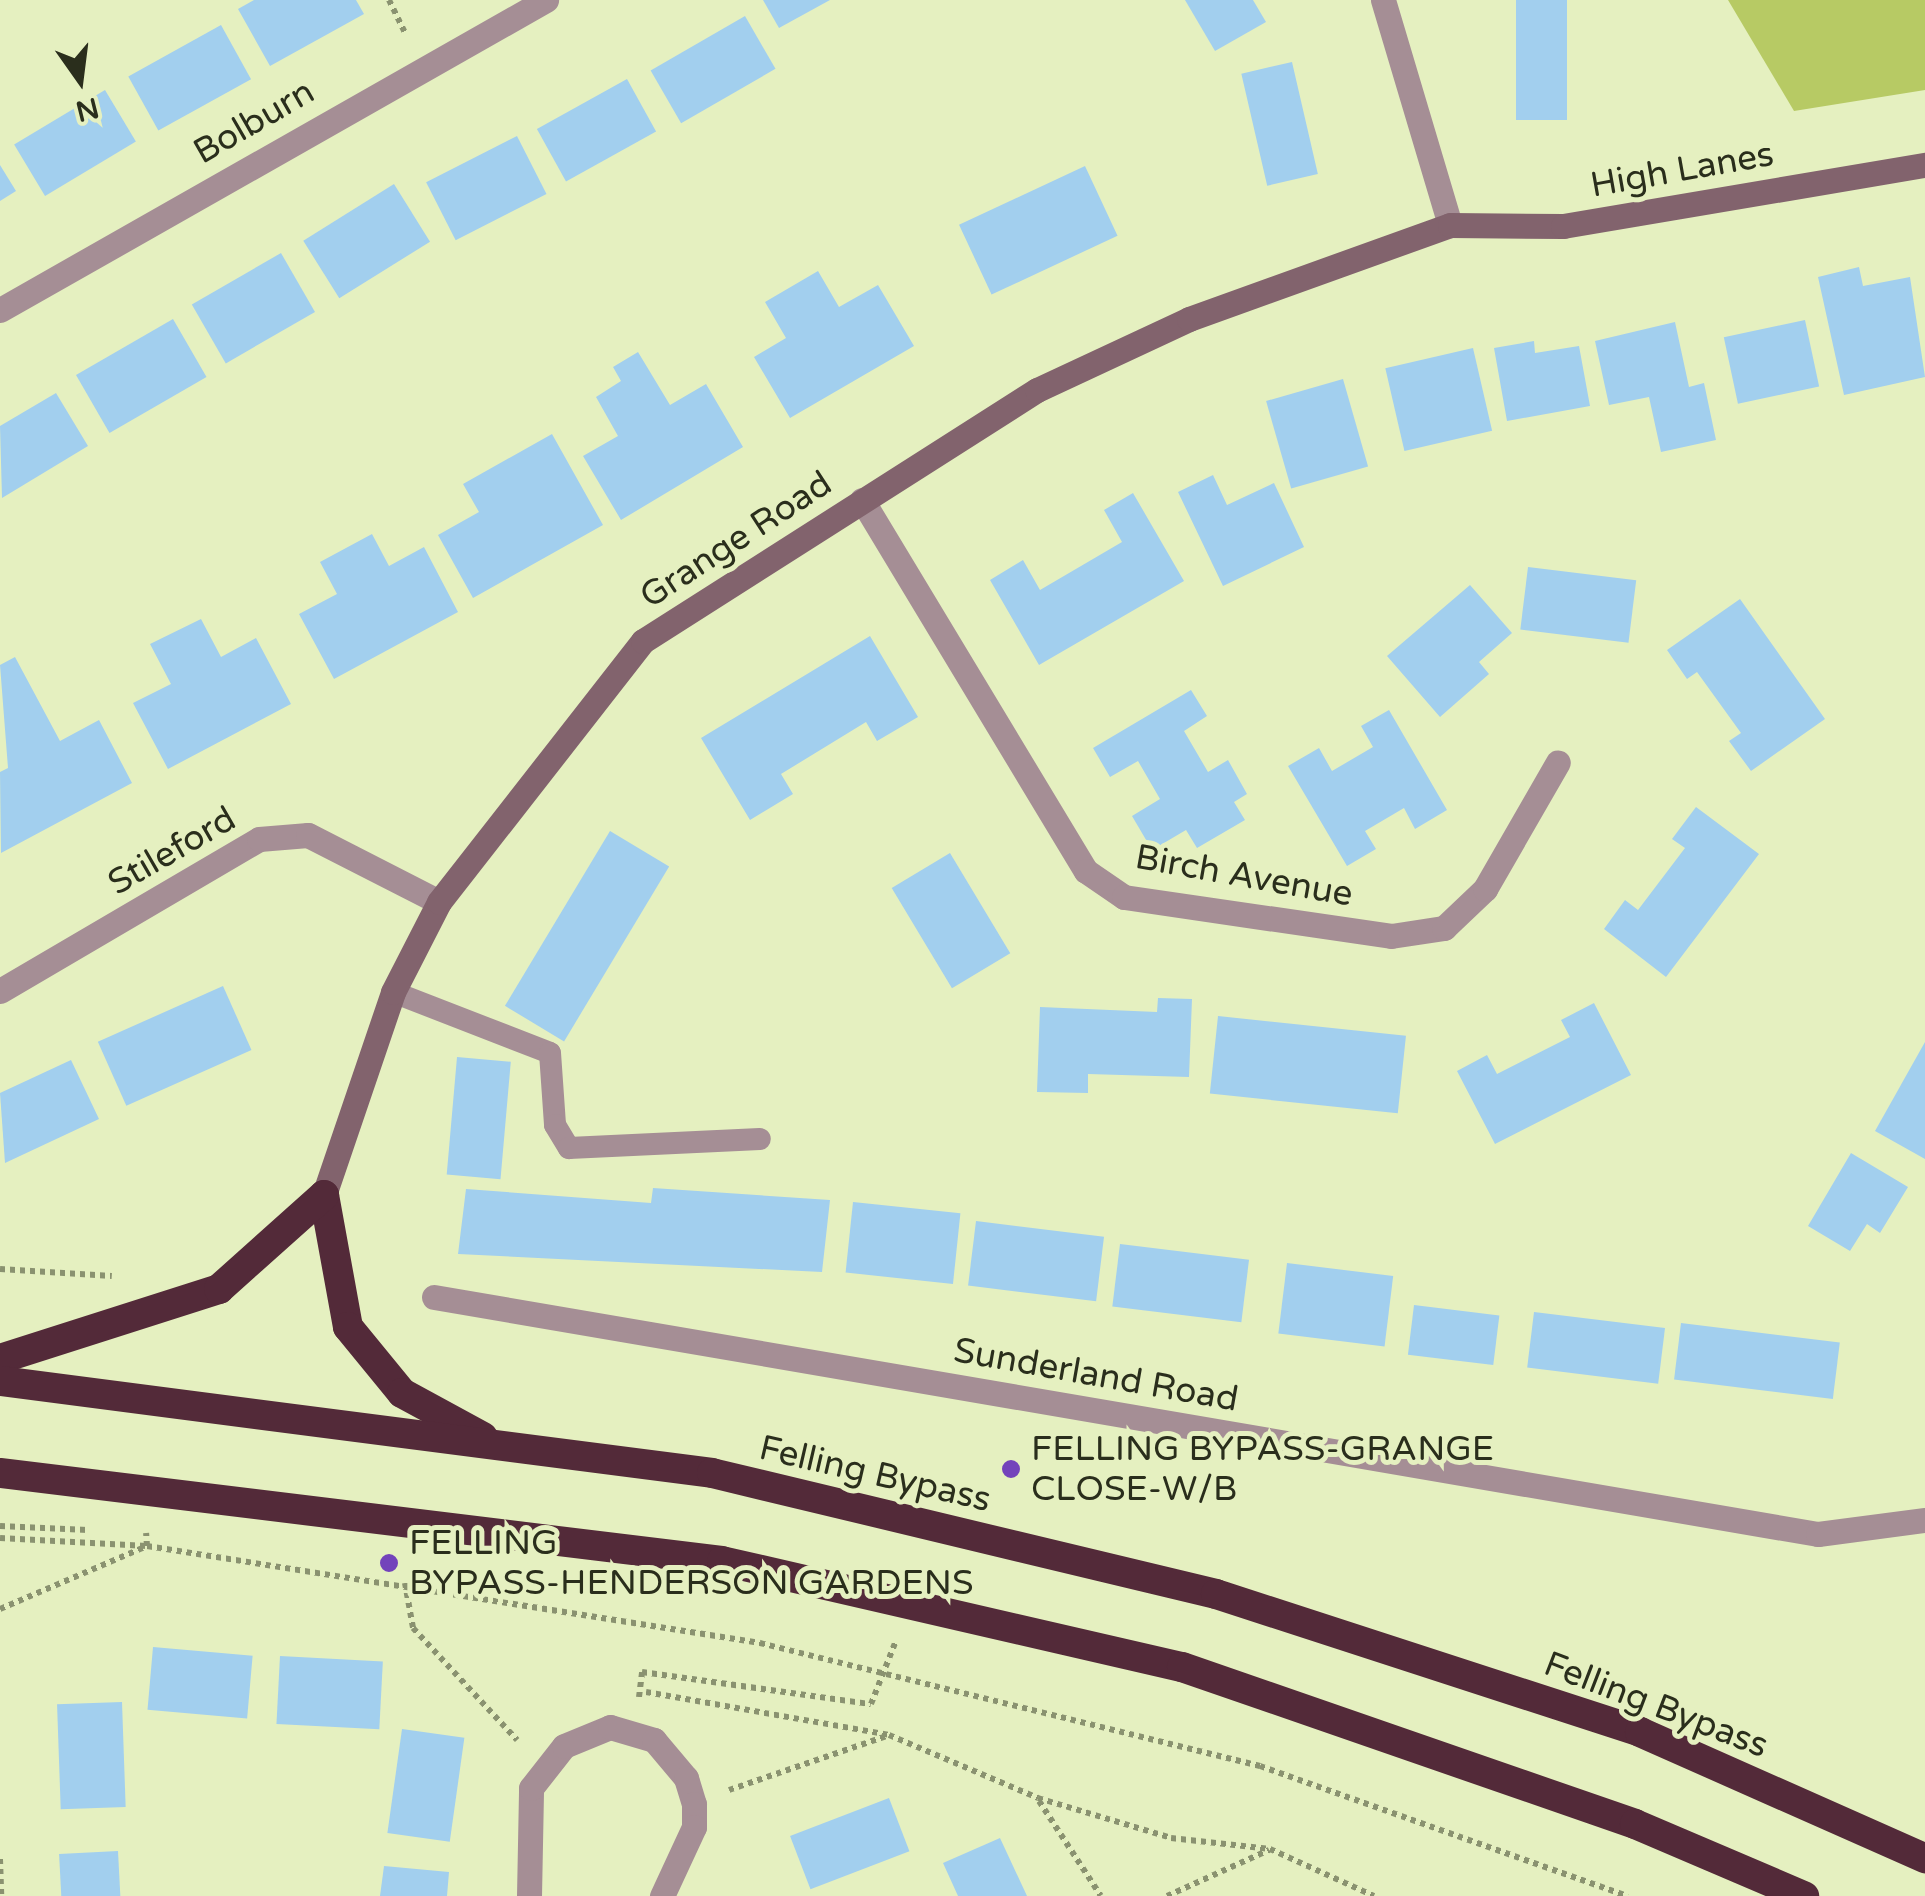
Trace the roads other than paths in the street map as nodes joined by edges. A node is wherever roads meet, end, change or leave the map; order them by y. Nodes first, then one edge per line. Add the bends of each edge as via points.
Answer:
1 (546, 0) edge
2 (1383, 0) edge
3 (1925, 164) edge
4 (1450, 225) junction
5 (0, 310) edge
6 (862, 500) junction
7 (1558, 762) dead end
8 (439, 902) junction
9 (0, 990) edge
10 (394, 992) junction
11 (760, 1139) dead end
12 (324, 1195) junction
13 (434, 1297) dead end
14 (0, 1359) edge
15 (0, 1381) edge
16 (500, 1446) junction
17 (0, 1473) edge
18 (1925, 1520) edge
19 (1925, 1858) edge
20 (529, 1896) edge
21 (662, 1896) edge
22 (1804, 1896) edge

1 - 5 street, Bolburn
2 - 4 street
3 - 4 street, High Lanes via 1563,226
4 - 6 street, Grange Road via 1189,319 1054,382
6 - 7 street, Birch Avenue via 1086,871 1124,897 1391,936 1444,928 1485,889
6 - 8 street, Grange Road via 643,641
8 - 9 street, Stileford via 308,835 260,839
8 - 10 street, Grange Road
10 - 11 lane via 550,1053 556,1126 569,1148
10 - 12 street, Grange Road
12 - 14 highway via 219,1289
12 - 16 highway via 348,1327 402,1393
13 - 18 street, Sunderland Road via 1818,1534
15 - 16 highway, Felling Bypass
16 - 19 highway, Felling Bypass via 712,1473 1216,1594 1640,1732
17 - 22 highway via 722,1561 1182,1667 1635,1824
20 - 21 street via 531,1788 543,1768 584,1734 634,1729 671,1757 694,1804 694,1826

